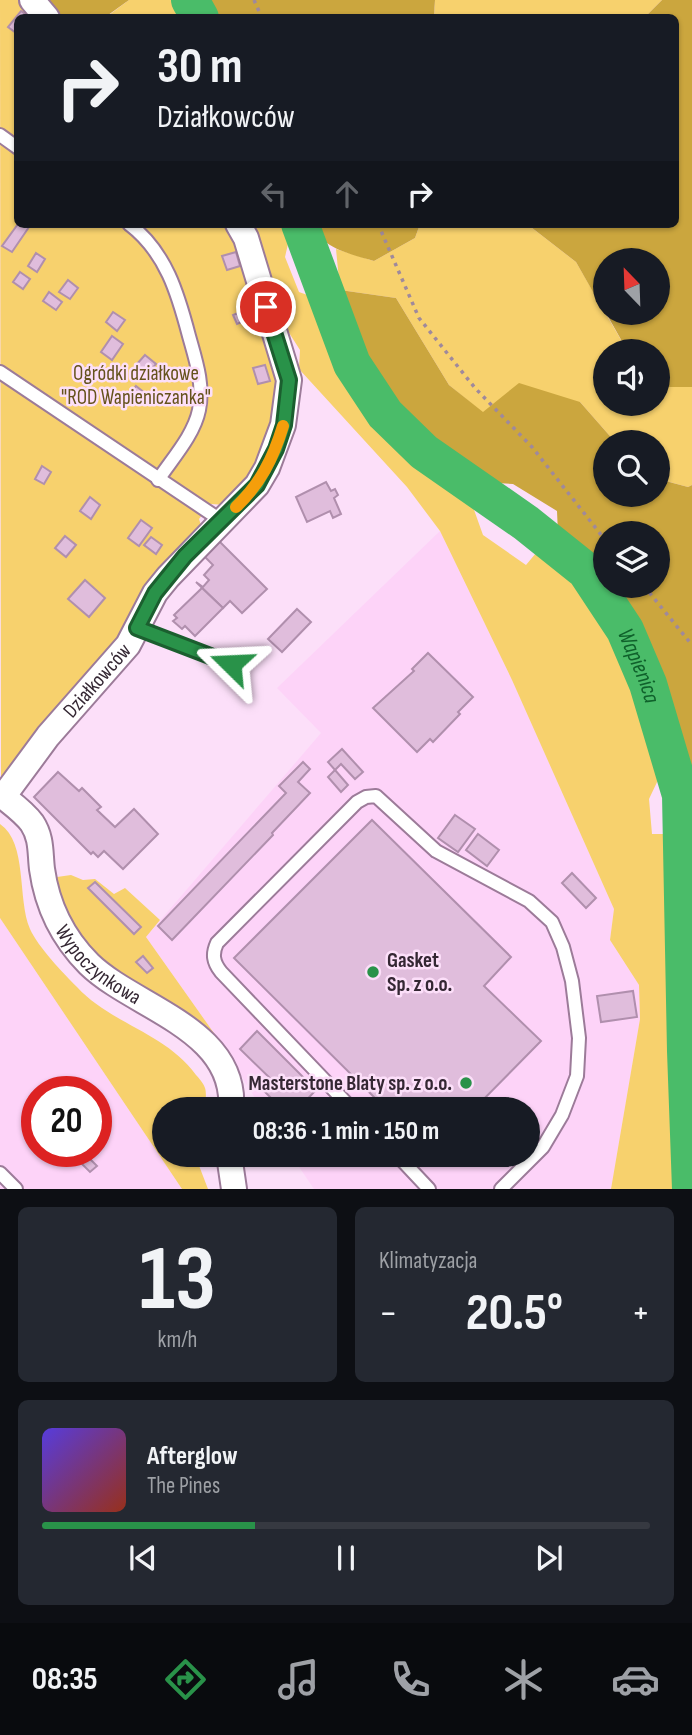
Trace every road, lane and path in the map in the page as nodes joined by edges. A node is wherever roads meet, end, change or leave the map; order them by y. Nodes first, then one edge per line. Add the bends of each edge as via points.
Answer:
1 (32, 0) edge
2 (44, 14) edge
3 (133, 228) edge
4 (241, 228) edge
5 (380, 228) edge
6 (0, 372) edge
7 (158, 480) junction
8 (222, 521) junction
9 (593, 524) edge
10 (654, 598) edge
11 (137, 628) junction
12 (692, 645) edge
13 (231, 664) dead end
14 (2, 796) edge
15 (230, 1097) edge
16 (341, 1097) edge
17 (540, 1150) edge
18 (231, 1167) edge
19 (408, 1167) edge
20 (523, 1167) edge
21 (1, 1174) edge
22 (16, 1189) edge
23 (234, 1189) edge
24 (429, 1189) edge
25 (501, 1189) edge

1 - 2 street
3 - 7 lane via 151,245 175,286 200,375 198,413 192,429
4 - 8 street, Działkowców via 283,358 288,398 284,425 267,468
5 - 9 path via 419,318
6 - 7 lane
7 - 8 lane
8 - 11 street, Działkowców via 155,593
10 - 12 path
11 - 13 lane
11 - 14 street, Działkowców via 128,645
14 - 15 street, Wypoczynkowa via 31,822 38,836 54,915 67,938 108,981 187,1027 204,1042 228,1079
16 - 17 lane via 221,972 214,951 358,802 376,796 436,851 529,901 552,922 564,947 579,1038 577,1076 562,1115
18 - 23 street
19 - 24 lane
20 - 25 lane
21 - 22 lane

